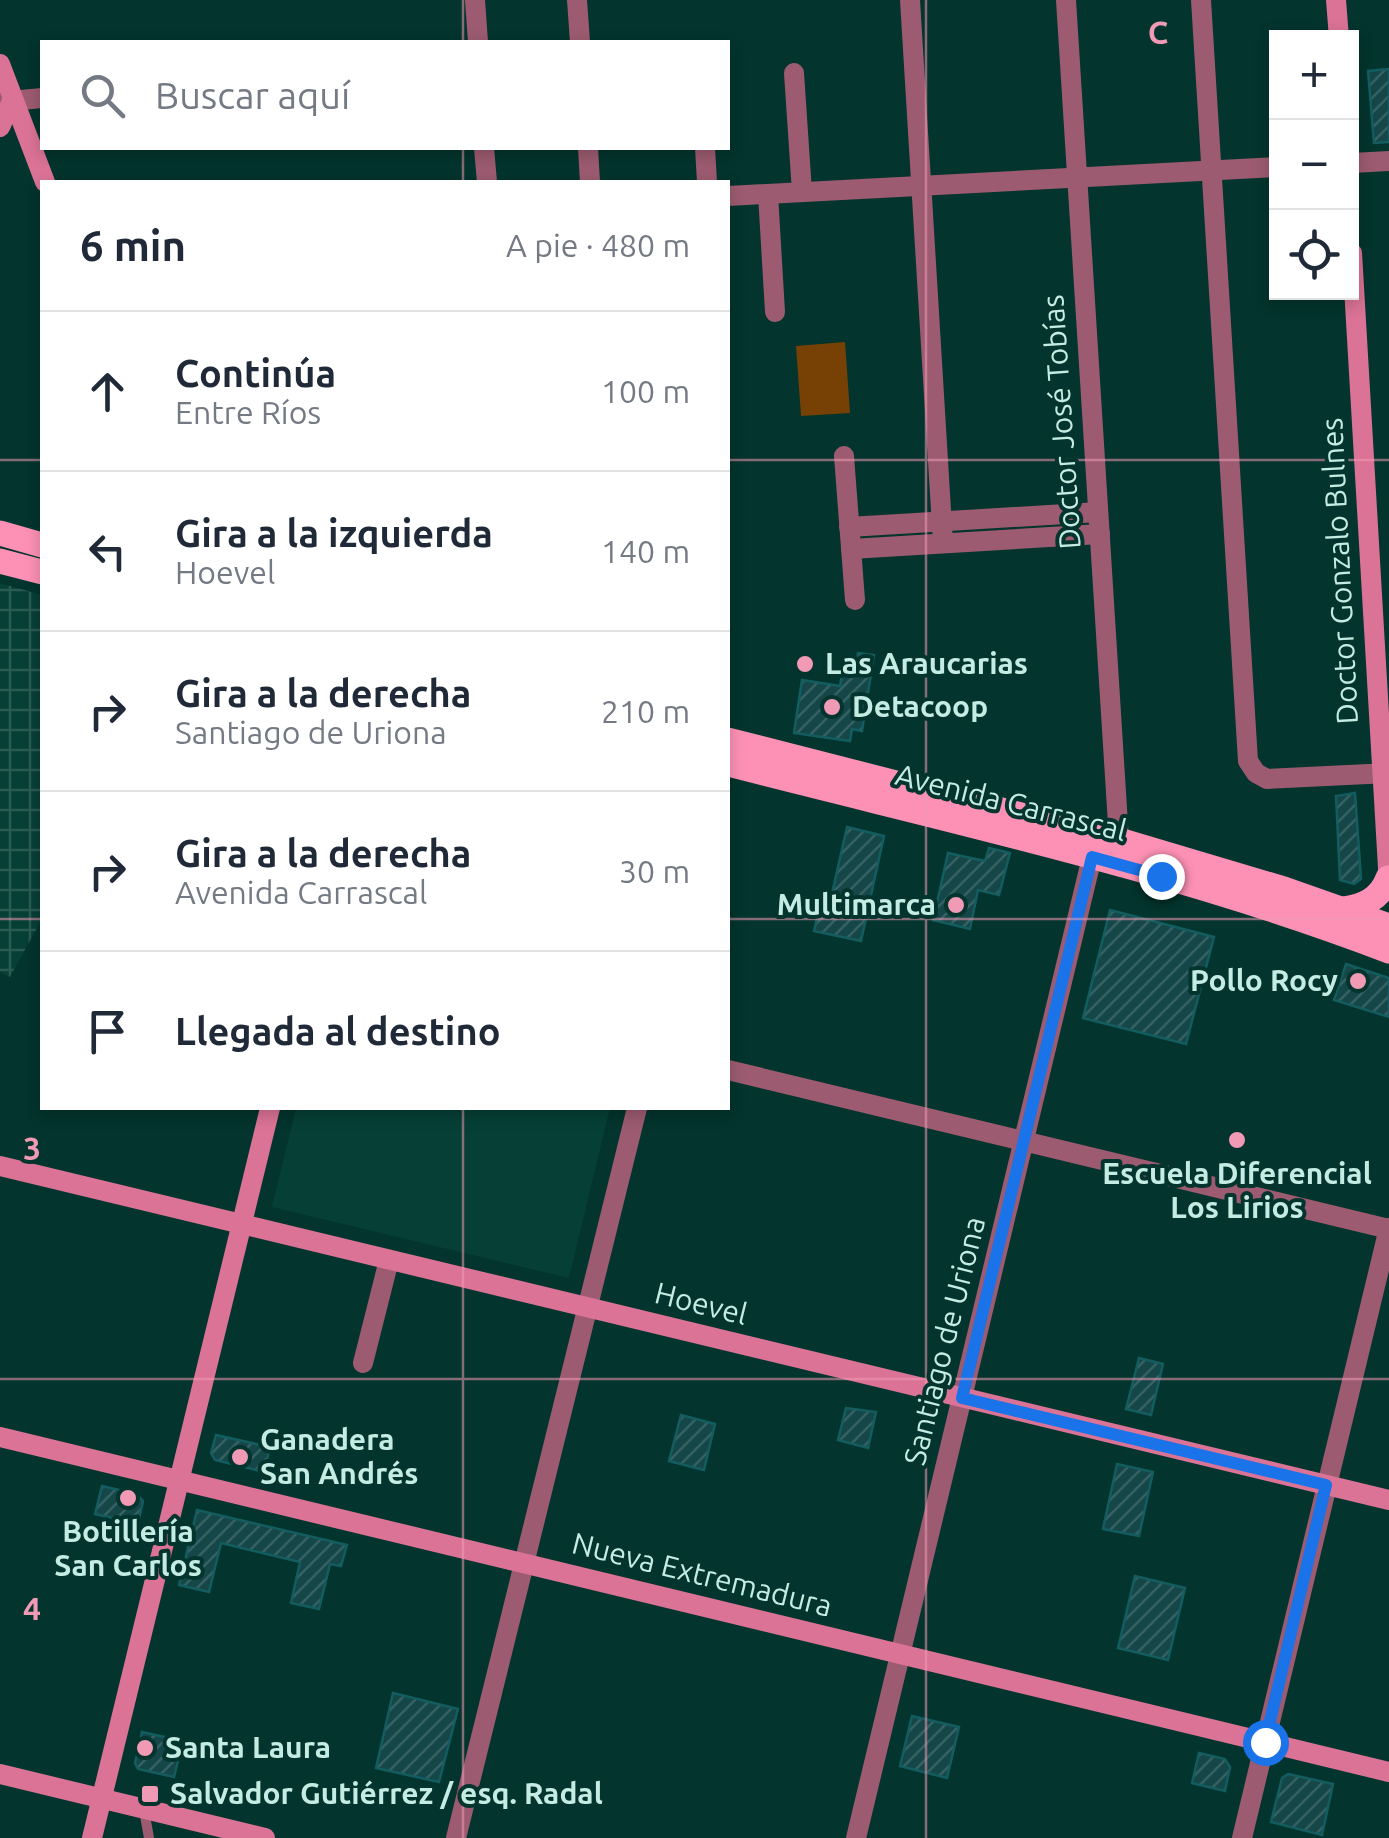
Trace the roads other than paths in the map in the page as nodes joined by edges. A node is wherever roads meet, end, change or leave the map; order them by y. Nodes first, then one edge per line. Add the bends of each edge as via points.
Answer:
1 (475, 0) edge
2 (576, 0) edge
3 (590, 0) edge
4 (910, 0) edge
5 (1066, 0) edge
6 (1201, 0) edge
7 (1336, 0) edge
8 (1338, 30) edge
9 (478, 40) edge
10 (580, 40) edge
11 (0, 64) edge
12 (794, 73) dead end
13 (40, 98) edge
14 (7, 100) edge
15 (0, 127) edge
16 (484, 150) edge
17 (588, 150) edge
18 (705, 150) edge
19 (1389, 161) edge
20 (1359, 163) edge
21 (1269, 167) edge
22 (1212, 170) junction
23 (1077, 178) junction
24 (45, 180) edge
25 (487, 180) edge
26 (590, 180) edge
27 (706, 180) edge
28 (922, 186) junction
29 (802, 192) junction
30 (768, 194) junction
31 (730, 196) edge
32 (1355, 300) edge
33 (775, 312) dead end
34 (844, 456) dead end
35 (1098, 512) junction
36 (942, 521) junction
37 (849, 527) junction
38 (0, 534) edge
39 (1100, 534) junction
40 (40, 544) edge
41 (943, 544) junction
42 (851, 549) junction
43 (0, 561) edge
44 (40, 571) edge
45 (855, 600) dead end
46 (730, 741) edge
47 (730, 765) edge
48 (1386, 774) edge
49 (1119, 840) junction
50 (1092, 857) junction
51 (1389, 882) edge
52 (1344, 910) junction
53 (1389, 926) edge
54 (1389, 951) edge
55 (730, 1070) edge
56 (270, 1110) edge
57 (637, 1110) edge
58 (1024, 1142) junction
59 (0, 1166) edge
60 (242, 1224) junction
61 (1389, 1228) edge
62 (389, 1260) junction
63 (589, 1308) junction
64 (363, 1363) dead end
65 (962, 1398) junction
66 (0, 1437) edge
67 (179, 1480) junction
68 (1326, 1485) junction
69 (1389, 1500) edge
70 (525, 1564) junction
71 (900, 1654) junction
72 (1265, 1742) junction
73 (1389, 1772) edge
74 (0, 1774) edge
75 (101, 1798) junction
76 (144, 1809) junction
77 (236, 1835) edge
78 (92, 1838) edge
79 (149, 1838) edge
80 (265, 1838) edge
81 (456, 1838) edge
82 (856, 1838) edge
83 (1242, 1838) edge

1 - 9 street
2 - 3 lane
2 - 10 street
4 - 28 street
5 - 23 street, Doctor José Tobías
6 - 22 street
7 - 8 street
11 - 14 street
12 - 29 street
13 - 14 street
14 - 15 street
14 - 24 street
16 - 25 street
17 - 26 street
18 - 27 street
19 - 20 street
21 - 22 street
22 - 23 street
22 - 48 street via 1248,761 1267,779
23 - 28 street
23 - 35 street, Doctor José Tobías
28 - 29 street
28 - 36 street
29 - 30 street
30 - 31 street
30 - 33 street
32 - 48 street, Doctor Gonzalo Bulnes
34 - 37 street
35 - 36 street
35 - 39 street, Doctor José Tobías
36 - 37 street
36 - 41 street
37 - 42 street
38 - 40 main road
39 - 41 street
39 - 49 street, Doctor José Tobías
41 - 42 street
42 - 45 street
43 - 44 main road
46 - 49 main road, Avenida Carrascal
47 - 50 main road, Avenida Carrascal
48 - 51 street, Doctor Gonzalo Bulnes
49 - 52 main road, Avenida Carrascal
50 - 54 main road, Avenida Carrascal
50 - 58 street, Santiago de Uriona
51 - 52 main road via 1373,900
52 - 53 main road, Avenida Carrascal
55 - 58 street
56 - 60 street
57 - 63 street
58 - 61 street
58 - 65 street, Santiago de Uriona
59 - 60 street, Hoevel
60 - 62 street, Hoevel
60 - 67 street
61 - 68 street
62 - 63 street, Hoevel
62 - 64 street
63 - 65 street, Hoevel
63 - 70 street
65 - 68 street, Hoevel
65 - 71 street, Santiago de Uriona
66 - 67 street, Nueva Extremadura
67 - 70 street, Nueva Extremadura
67 - 75 street
68 - 69 street, Hoevel
68 - 72 street
70 - 71 street, Nueva Extremadura
70 - 81 street
71 - 72 street, Nueva Extremadura
71 - 82 street, Santiago de Uriona
72 - 73 street, Nueva Extremadura
72 - 83 street
74 - 75 street
75 - 76 street
75 - 78 street
76 - 77 street
76 - 79 lane
77 - 80 street

